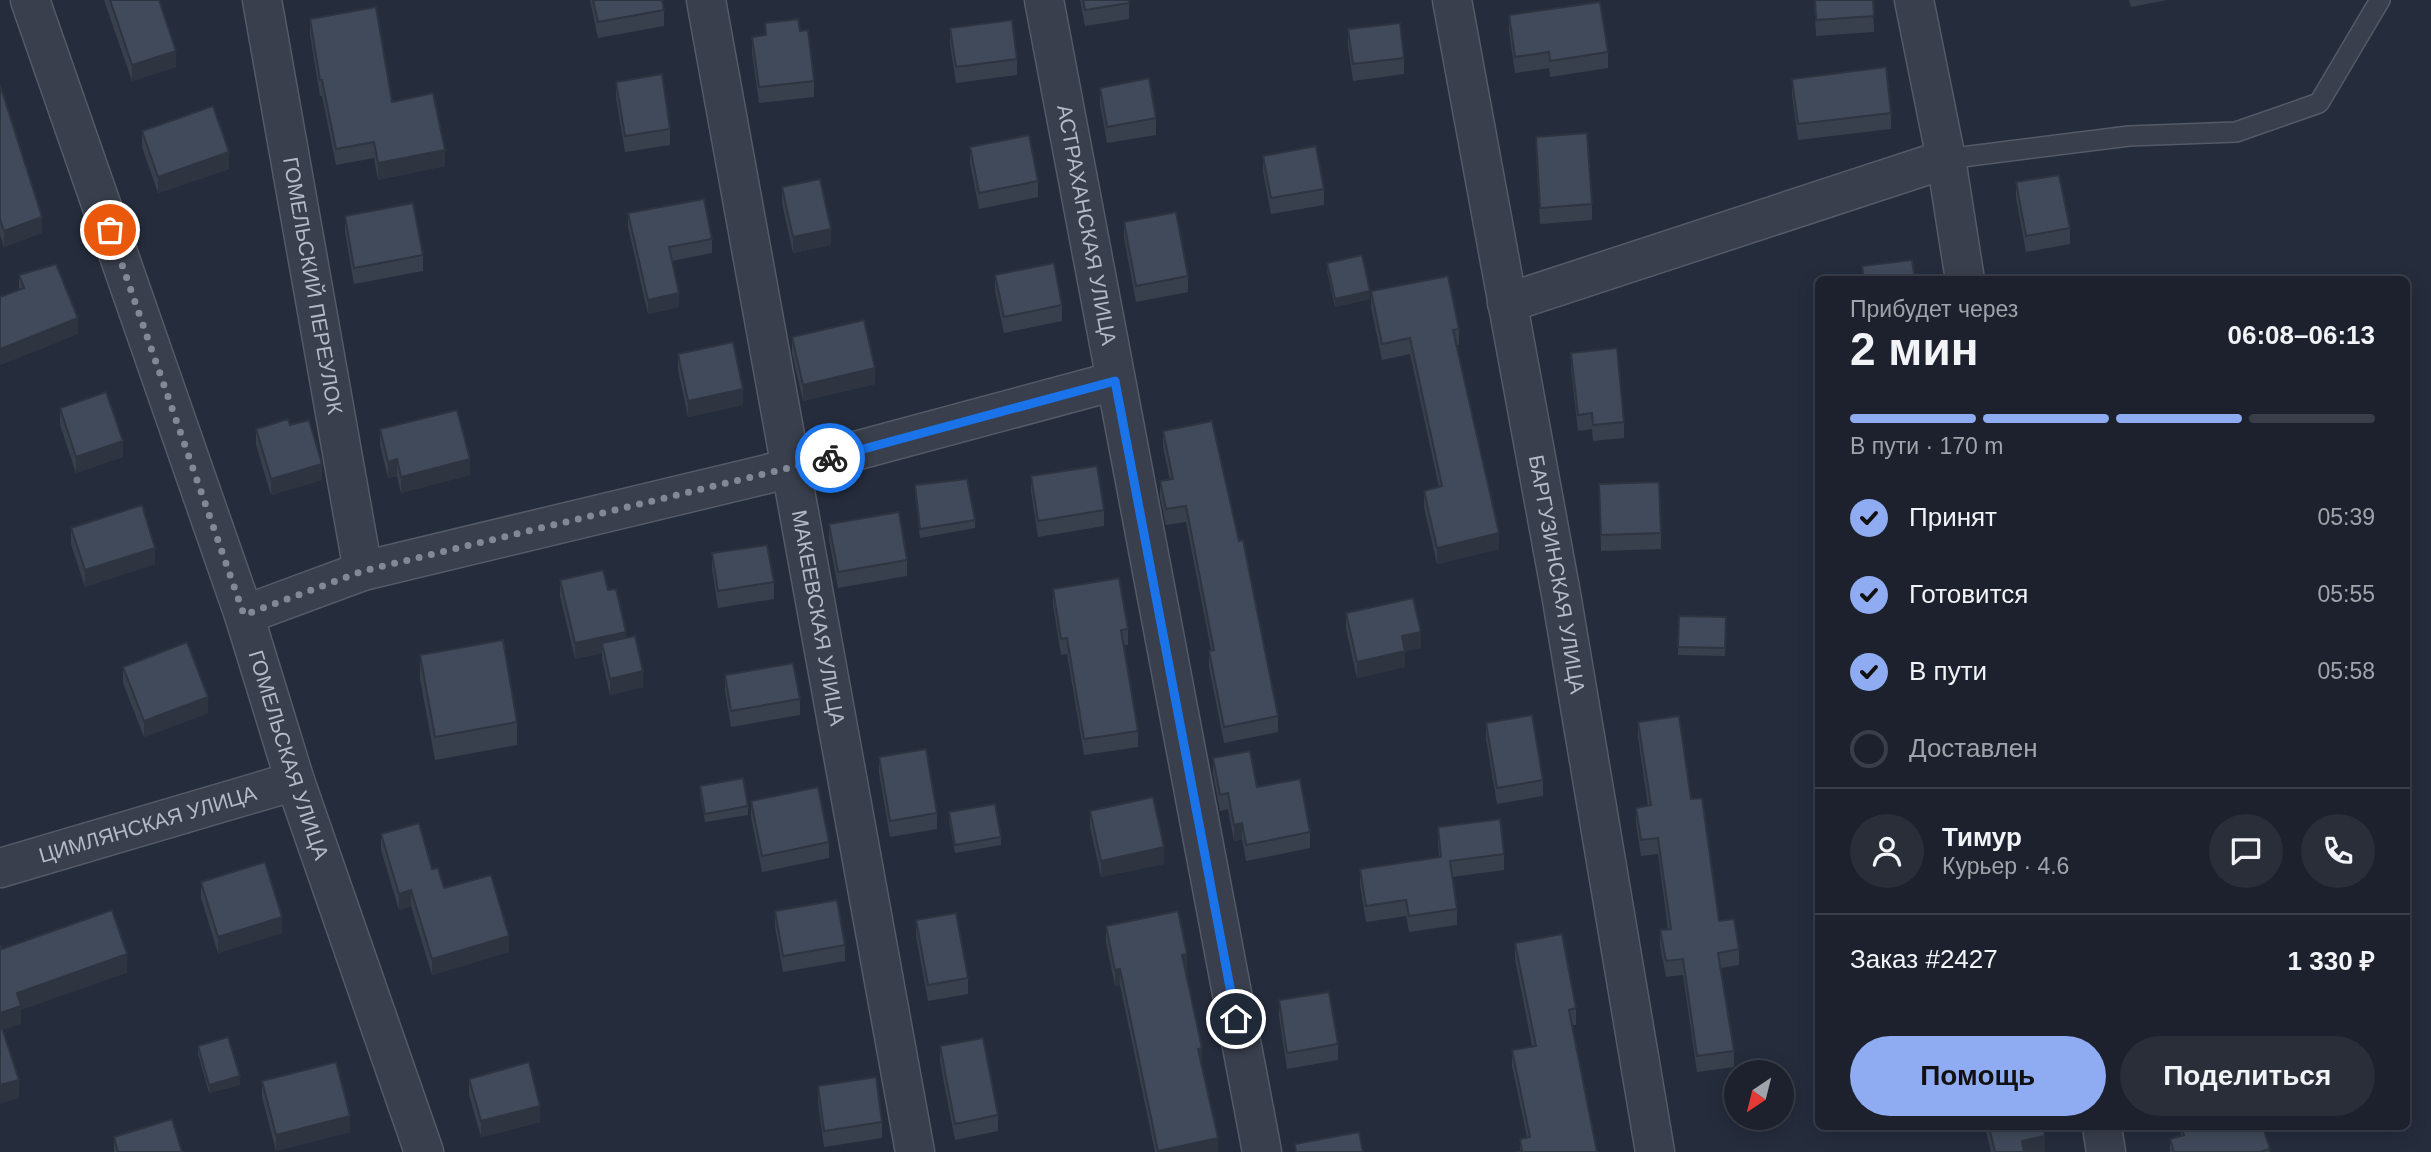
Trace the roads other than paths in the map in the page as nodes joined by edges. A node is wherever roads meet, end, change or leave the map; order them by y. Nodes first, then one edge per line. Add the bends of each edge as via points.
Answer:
1 (30, 0) edge
2 (262, 0) edge
3 (706, 0) edge
4 (1044, 0) edge
5 (1452, 0) edge
6 (1914, 0) edge
7 (2380, 0) edge
8 (1946, 159) junction
9 (1964, 276) edge
10 (1507, 303) junction
11 (1115, 381) junction
12 (792, 468) junction
13 (363, 571) junction
14 (244, 615) junction
15 (295, 781) junction
16 (0, 868) edge
17 (2102, 1130) edge
18 (422, 1151) edge
19 (915, 1152) edge
20 (1262, 1152) edge
21 (1655, 1152) edge
22 (2106, 1152) edge

1 - 14 street, ГОМЕЛЬСКАЯ УЛИЦА
2 - 13 street, ГОМЕЛЬСКИЙ ПЕРЕУЛОК
3 - 12 street, МАКЕЕВСКАЯ УЛИЦА
4 - 11 street, АСТРАХАНСКАЯ УЛИЦА
5 - 10 street, БАРГУЗИНСКАЯ УЛИЦА
6 - 8 street
7 - 8 lane via 2319,103 2236,132 2129,136
8 - 9 street
8 - 10 street
10 - 21 street, БАРГУЗИНСКАЯ УЛИЦА
11 - 12 street
11 - 20 street, АСТРАХАНСКАЯ УЛИЦА
12 - 13 street
12 - 19 street, МАКЕЕВСКАЯ УЛИЦА
13 - 14 street
14 - 15 street, ГОМЕЛЬСКАЯ УЛИЦА
15 - 16 street, ЦИМЛЯНСКАЯ УЛИЦА
15 - 18 street, ГОМЕЛЬСКАЯ УЛИЦА
17 - 22 street

